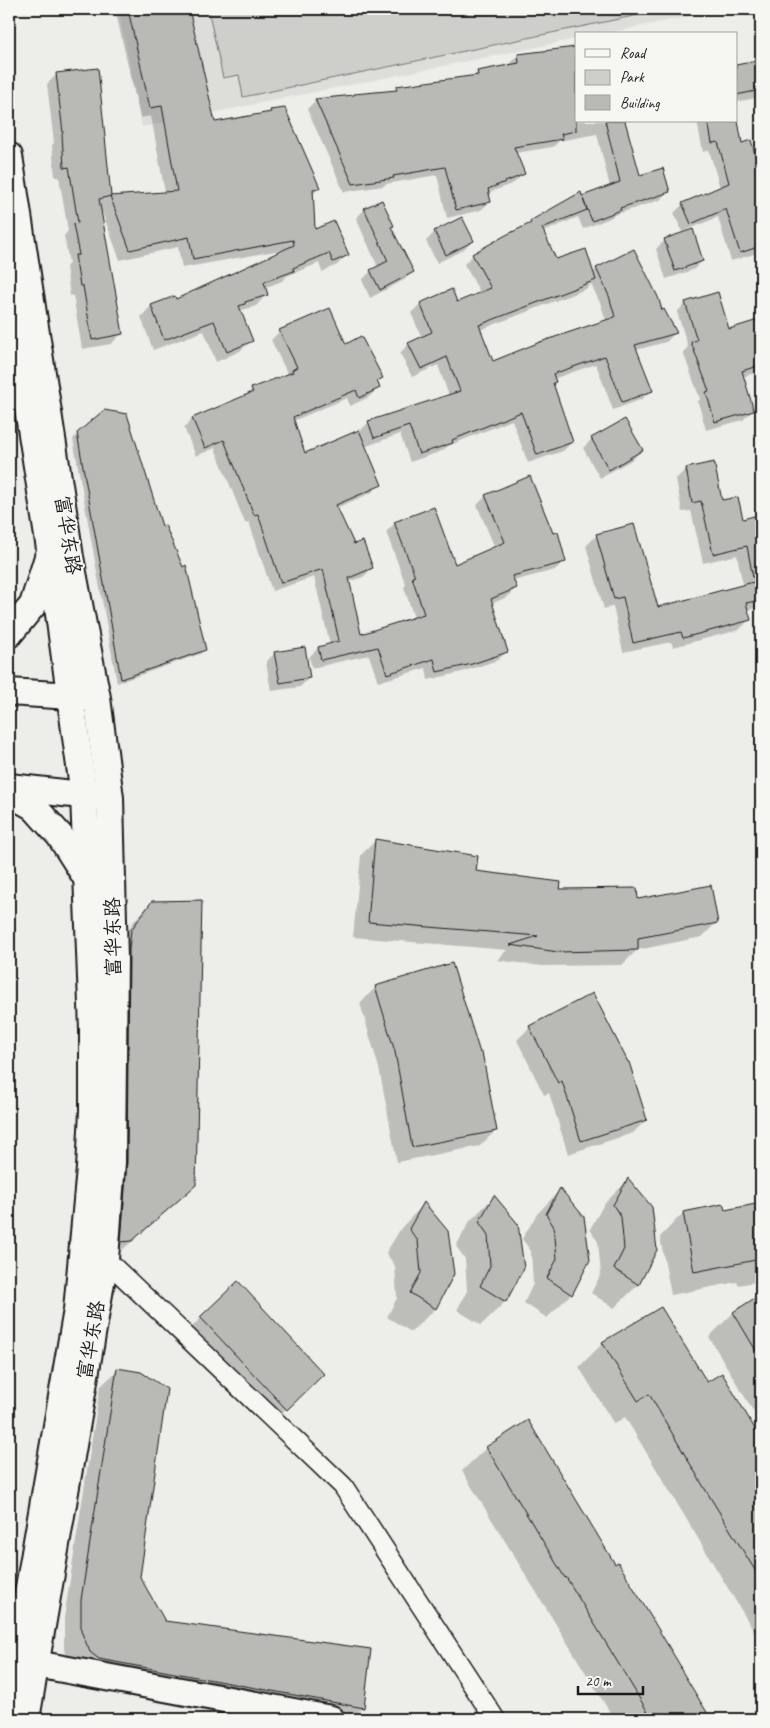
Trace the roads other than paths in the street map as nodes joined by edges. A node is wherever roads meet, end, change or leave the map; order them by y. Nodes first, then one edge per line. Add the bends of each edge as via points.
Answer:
1 (9, 156) edge
2 (9, 287) edge
3 (50, 549) junction
4 (9, 634) edge
5 (9, 692) edge
6 (70, 696) junction
7 (97, 698) junction
8 (9, 788) edge
9 (9, 793) edge
10 (84, 795) junction
11 (110, 798) junction
12 (87, 879) junction
13 (105, 1259) junction
14 (26, 1662) junction
15 (9, 1703) edge
16 (26, 1719) edge
17 (331, 1719) edge
18 (495, 1719) edge

1 - 7 main road, 富华东路 via 70,557
2 - 3 main road, 富华东路
3 - 4 main road via 34,605
3 - 6 main road, 富华东路
5 - 6 main road
6 - 7 main road
6 - 10 main road, 富华东路
7 - 11 main road, 富华东路
8 - 10 main road
9 - 12 main road via 34,807 60,836
10 - 11 main road
10 - 12 main road, 富华东路
11 - 13 main road, 富华东路 via 114,960 113,1152
12 - 14 main road, 富华东路 via 93,1030 90,1168 77,1310
13 - 14 main road, 富华东路
13 - 18 street via 344,1486
14 - 15 main road, 富华东路
14 - 16 main road, 富华东路
14 - 17 main road

